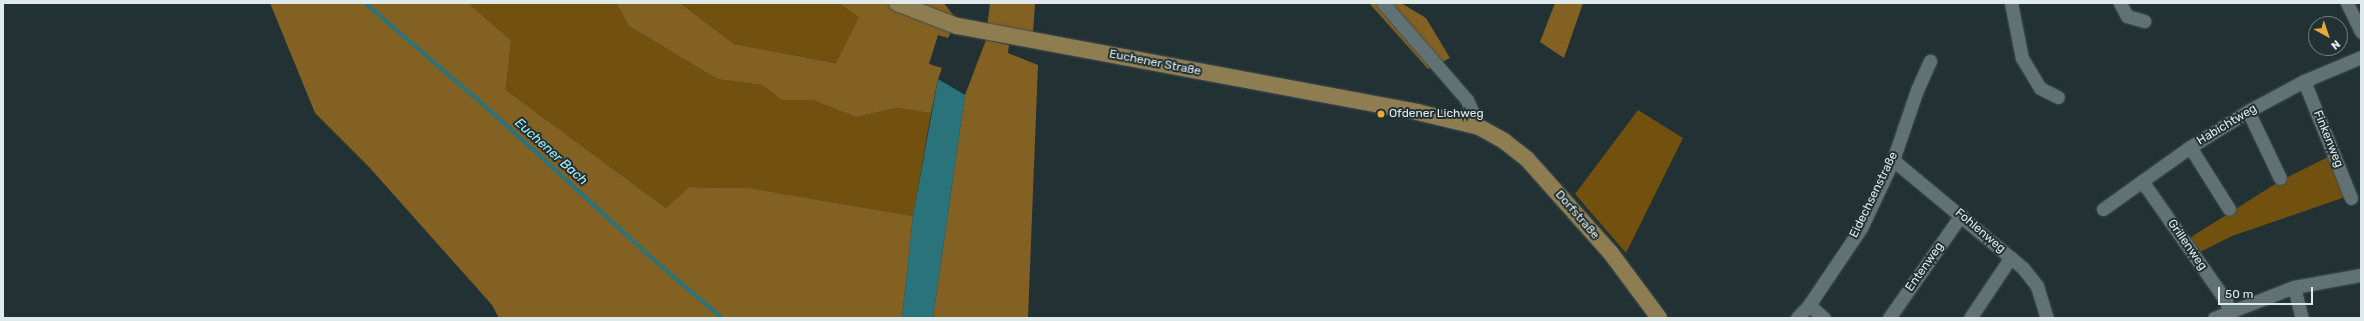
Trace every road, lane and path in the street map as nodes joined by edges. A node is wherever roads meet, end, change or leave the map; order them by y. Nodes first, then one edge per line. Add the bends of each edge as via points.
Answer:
1 (897, 3) edge
2 (1383, 3) edge
3 (2011, 3) edge
4 (2120, 3) edge
5 (2347, 3) edge
6 (2144, 21) dead end
7 (2361, 32) edge
8 (2361, 57) edge
9 (1930, 61) dead end
10 (2304, 81) junction
11 (2058, 97) dead end
12 (2248, 111) junction
13 (1416, 112) joint
14 (1479, 127) junction
15 (2190, 147) junction
16 (1893, 160) junction
17 (2280, 178) dead end
18 (2142, 181) junction
19 (2351, 198) dead end
20 (2103, 209) dead end
21 (2229, 209) dead end
22 (1961, 215) junction
23 (2011, 257) junction
24 (2361, 275) edge
25 (2294, 287) junction
26 (1809, 305) junction
27 (2229, 315) edge
28 (1659, 318) edge
29 (1797, 318) edge
30 (1824, 318) edge
31 (1889, 318) edge
32 (1970, 318) edge
33 (2047, 318) edge
34 (2214, 318) edge
35 (2302, 318) edge

1 - 13 main road, Euchener Straße via 974,30
2 - 14 street via 1467,100
3 - 11 street via 2022,58 2040,88
4 - 6 street via 2127,16
5 - 7 street
8 - 10 street, Habichtweg
9 - 16 street, Eidechsenstraße via 1917,90
10 - 12 street, Habichtweg
10 - 19 street, Finkenweg
12 - 15 street, Habichtweg
12 - 17 street
13 - 14 main road, Dorfstraße
14 - 28 main road, Dorfstraße via 1498,137 1527,159 1610,252
15 - 18 street, Habichtweg
15 - 21 street
16 - 22 street, Fohlenweg
16 - 26 street, Eidechsenstraße via 1861,228
18 - 20 street, Habichtweg
18 - 27 street, Grillenweg via 2226,301
22 - 23 street, Fohlenweg
22 - 31 street, Entenweg
23 - 32 street
23 - 33 street, Fohlenweg via 2037,286
24 - 25 street
25 - 27 street
25 - 35 street
26 - 29 street, Eidechsenstraße
26 - 30 street
27 - 34 street

